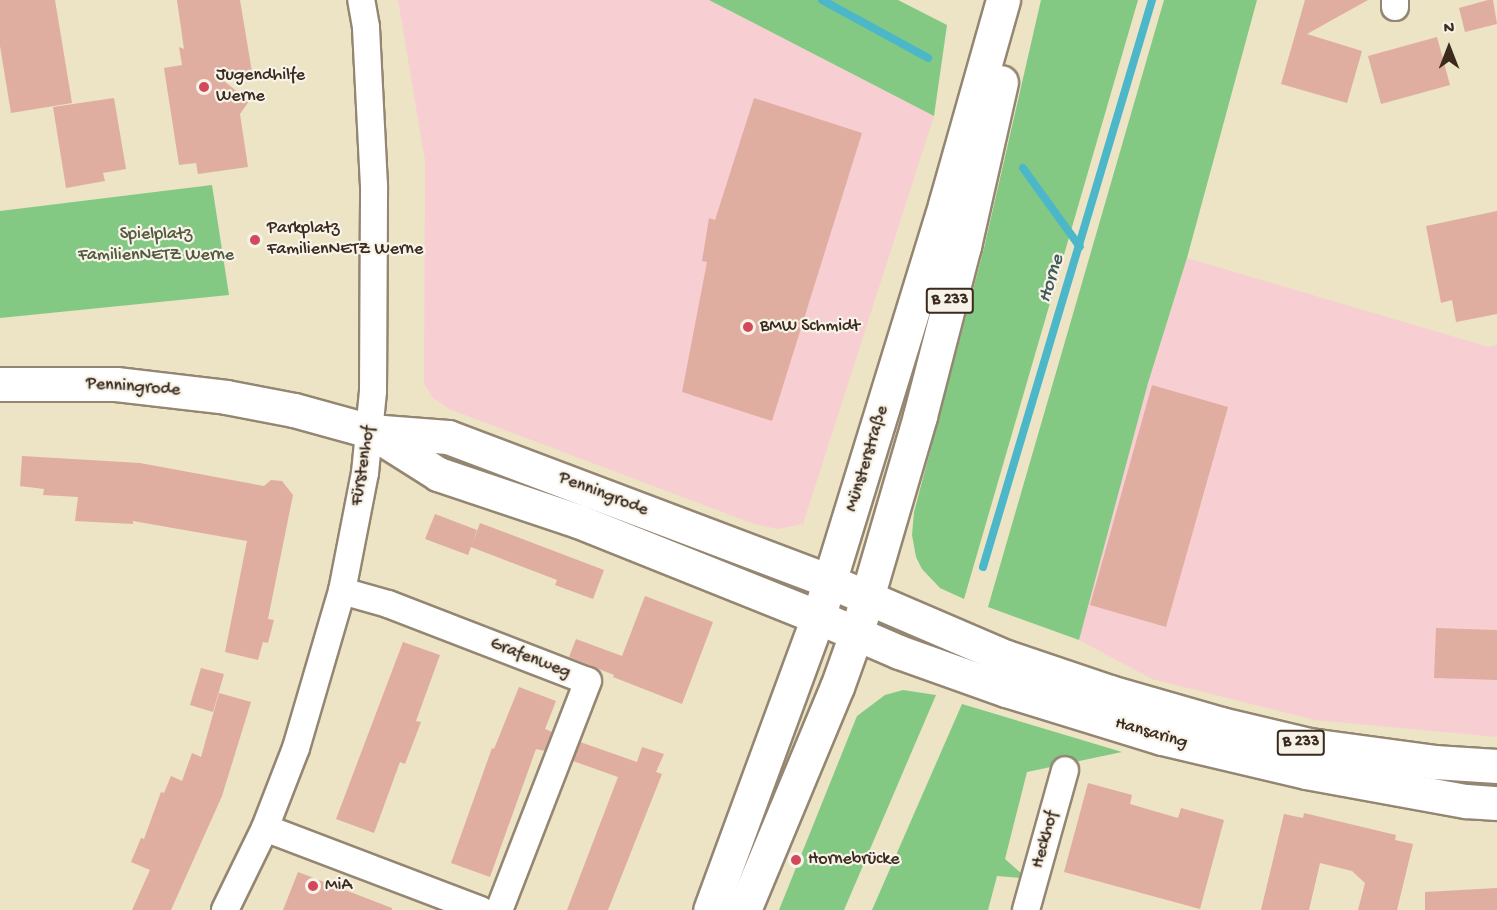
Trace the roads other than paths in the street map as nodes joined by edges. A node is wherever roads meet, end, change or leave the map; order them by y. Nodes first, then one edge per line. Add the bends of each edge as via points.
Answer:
1 (361, 0) edge
2 (1003, 0) edge
3 (1015, 0) edge
4 (0, 384) edge
5 (370, 432) junction
6 (831, 582) junction
7 (342, 591) junction
8 (868, 598) junction
9 (818, 617) junction
10 (856, 634) junction
11 (1497, 766) edge
12 (1065, 770) dead end
13 (1497, 803) edge
14 (265, 828) junction
15 (225, 910) edge
16 (481, 910) edge
17 (499, 910) edge
18 (710, 910) edge
19 (744, 910) edge
20 (1026, 910) edge

1 - 5 street, Fürstenhof via 366,27 374,186 375,317
2 - 6 main road, Münsterstraße / B 233
3 - 8 main road, Münsterstraße / B 233 via 964,246
4 - 5 main road, Penningrode via 116,384 225,397 294,410
5 - 6 main road, Penningrode via 448,437
5 - 7 street, Fürstenhof
5 - 9 main road, Penningrode via 438,474 578,521
6 - 8 main road, Hansaring / B 233
6 - 9 main road, Münsterstraße / B 233
7 - 14 street, Fürstenhof via 296,748
7 - 17 street, Grafenweg via 388,604 588,681
8 - 10 main road, Münsterstraße / B 233
8 - 11 main road, Hansaring / B 233 via 1006,657 1221,724 1310,745 1434,762
9 - 10 main road, Hansaring / B 233
9 - 18 main road, Münsterstraße
10 - 13 main road, Hansaring / B 233 via 1006,690 1162,738 1306,772
10 - 19 main road, Münsterstraße
12 - 20 street, Heckhof
14 - 15 street, Fürstenhof
14 - 16 street

